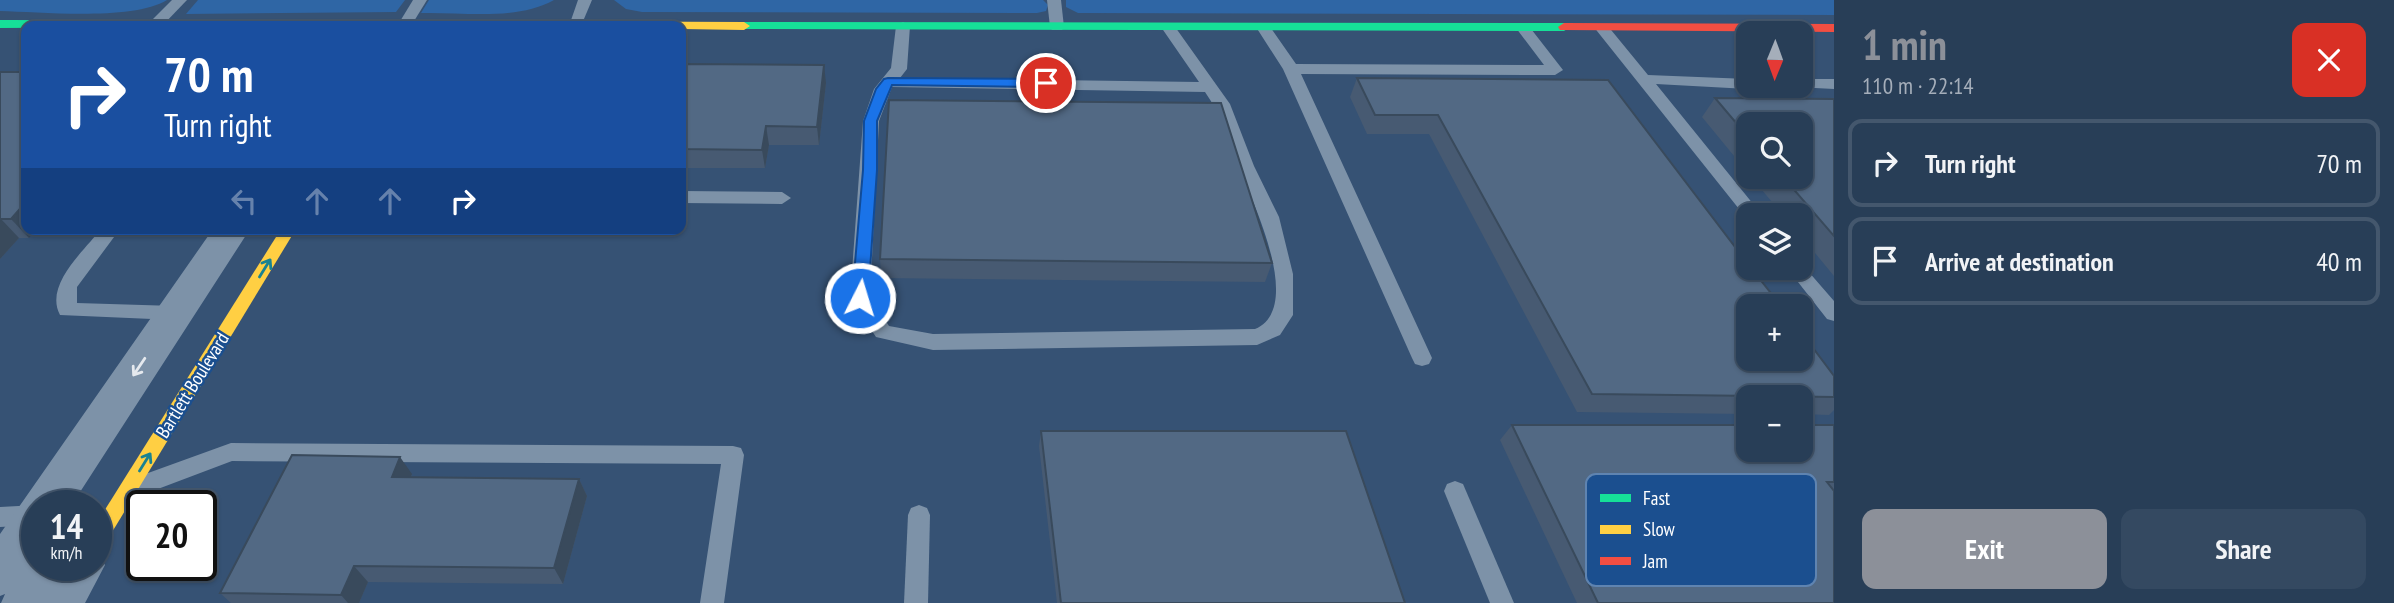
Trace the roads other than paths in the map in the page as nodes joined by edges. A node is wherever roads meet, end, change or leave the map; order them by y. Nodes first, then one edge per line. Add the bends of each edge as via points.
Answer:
1 (180, 0) edge
2 (420, 0) edge
3 (585, 0) edge
4 (1054, 0) edge
5 (159, 21) edge
6 (407, 21) edge
7 (576, 21) edge
8 (0, 24) edge
9 (21, 24) edge
10 (686, 25) edge
11 (903, 26) junction
12 (1058, 27) junction
13 (1168, 27) junction
14 (1263, 27) junction
15 (1523, 28) junction
16 (1602, 28) junction
17 (1834, 28) edge
18 (1291, 69) junction
19 (1645, 79) junction
20 (888, 82) junction
21 (1736, 83) edge
22 (1813, 84) edge
23 (1834, 84) edge
24 (1210, 87) junction
25 (686, 197) edge
26 (782, 198) dead end
27 (1743, 203) edge
28 (106, 235) edge
29 (228, 235) edge
30 (285, 235) edge
31 (1806, 280) edge
32 (175, 313) junction
33 (1834, 314) edge
34 (1422, 358) dead end
35 (56, 490) edge
36 (128, 490) edge
37 (130, 490) edge
38 (1455, 491) dead end
39 (126, 493) edge
40 (112, 515) edge
41 (919, 515) dead end
42 (0, 517) edge
43 (21, 517) edge
44 (21, 541) edge
45 (0, 573) edge
46 (40, 581) edge
47 (71, 581) edge
48 (26, 603) edge
49 (58, 603) edge
50 (712, 603) edge
51 (916, 603) edge
52 (1502, 603) edge

1 - 5 lane
2 - 6 lane
3 - 7 lane
4 - 12 lane
8 - 9 street
10 - 11 street
11 - 12 street
11 - 20 lane via 899,69
12 - 13 street
13 - 14 street
13 - 24 lane
14 - 15 street
14 - 18 lane
15 - 16 street
15 - 18 lane via 1555,70
16 - 17 street
16 - 19 lane
18 - 34 lane
19 - 21 lane
19 - 27 lane
20 - 24 lane
20 - 24 lane via 871,121 860,298 883,332 933,342 1256,337 1273,330 1283,315 1284,274 1270,217 1222,104
22 - 23 lane
25 - 26 lane
28 - 32 lane via 67,285 67,310
29 - 32 street
36 -> 30 street, Bartlett Boulevard
31 - 33 lane
32 -> 35 street
37 - 50 lane via 231,452 733,455
38 - 52 lane
39 - 40 street, Bartlett Boulevard
41 - 51 lane
42 - 43 lane
44 - 45 street
46 - 48 street
47 - 49 street

